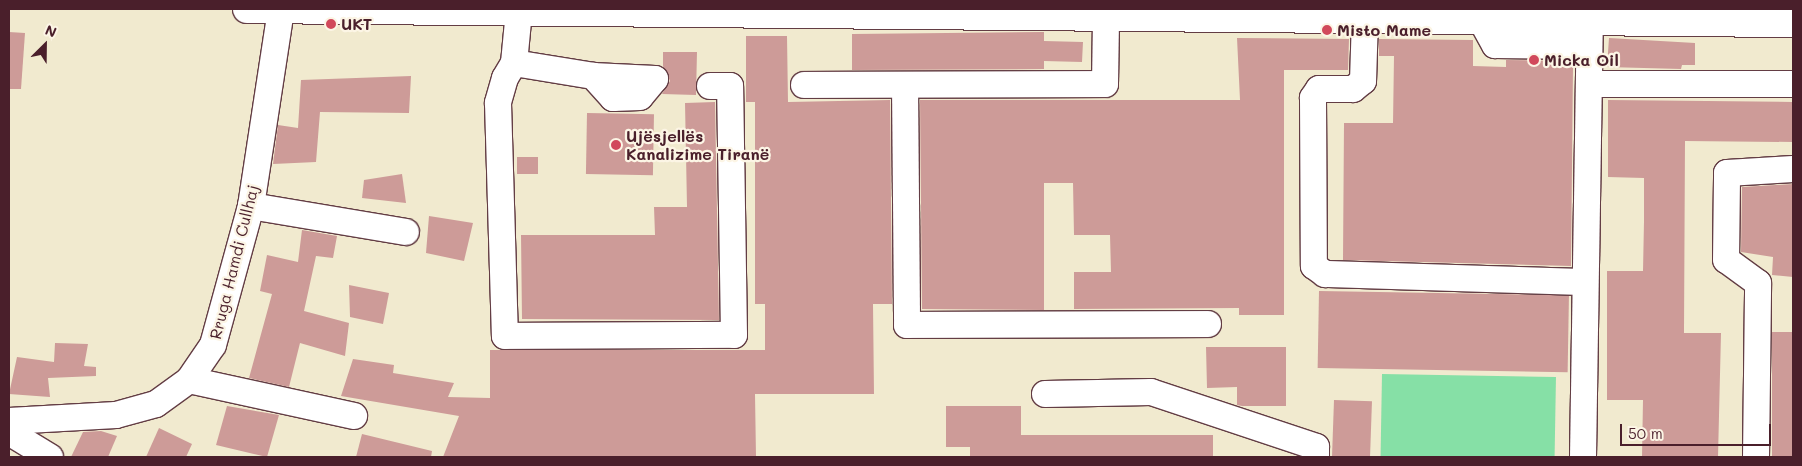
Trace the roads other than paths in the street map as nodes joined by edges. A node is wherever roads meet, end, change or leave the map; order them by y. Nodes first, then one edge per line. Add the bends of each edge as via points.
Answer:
1 (247, 9) edge
2 (281, 9) edge
3 (519, 11) junction
4 (891, 12) edge
5 (1365, 18) junction
6 (1106, 19) junction
7 (1793, 23) edge
8 (1589, 33) junction
9 (514, 63) junction
10 (593, 76) dead end
11 (905, 84) junction
12 (1589, 84) junction
13 (1793, 84) edge
14 (804, 85) dead end
15 (710, 86) dead end
16 (1793, 169) edge
17 (251, 206) junction
18 (406, 232) dead end
19 (1585, 282) junction
20 (1208, 324) dead end
21 (189, 380) junction
22 (1046, 394) dead end
23 (354, 416) dead end
24 (9, 421) edge
25 (9, 432) edge
26 (50, 457) edge
27 (1316, 457) edge
28 (1583, 457) edge
29 (1756, 457) edge

1 - 2 main road
2 - 3 main road
2 - 17 street, Rruga Hamdi Cullhaj
3 - 4 main road
3 - 9 street
4 - 6 main road
5 - 6 main road
5 - 8 main road via 1480,18
5 - 19 street via 1363,81 1353,89 1319,89 1313,98 1314,266 1325,274
6 - 11 street via 1106,84
7 - 8 main road
8 - 12 street
9 - 10 street
9 - 15 street via 498,103 506,336 734,335 730,86
11 - 14 street
11 - 20 street via 906,325
12 - 13 street
12 - 19 street
16 - 29 street via 1727,173 1726,260 1758,282
17 - 18 street
17 - 21 street, Rruga Hamdi Cullhaj via 213,345
19 - 28 street
21 - 23 street
21 - 24 street, Rruga Hamdi Cullhaj via 156,404 116,415
22 - 27 street via 1150,392 1316,447
25 - 26 street

